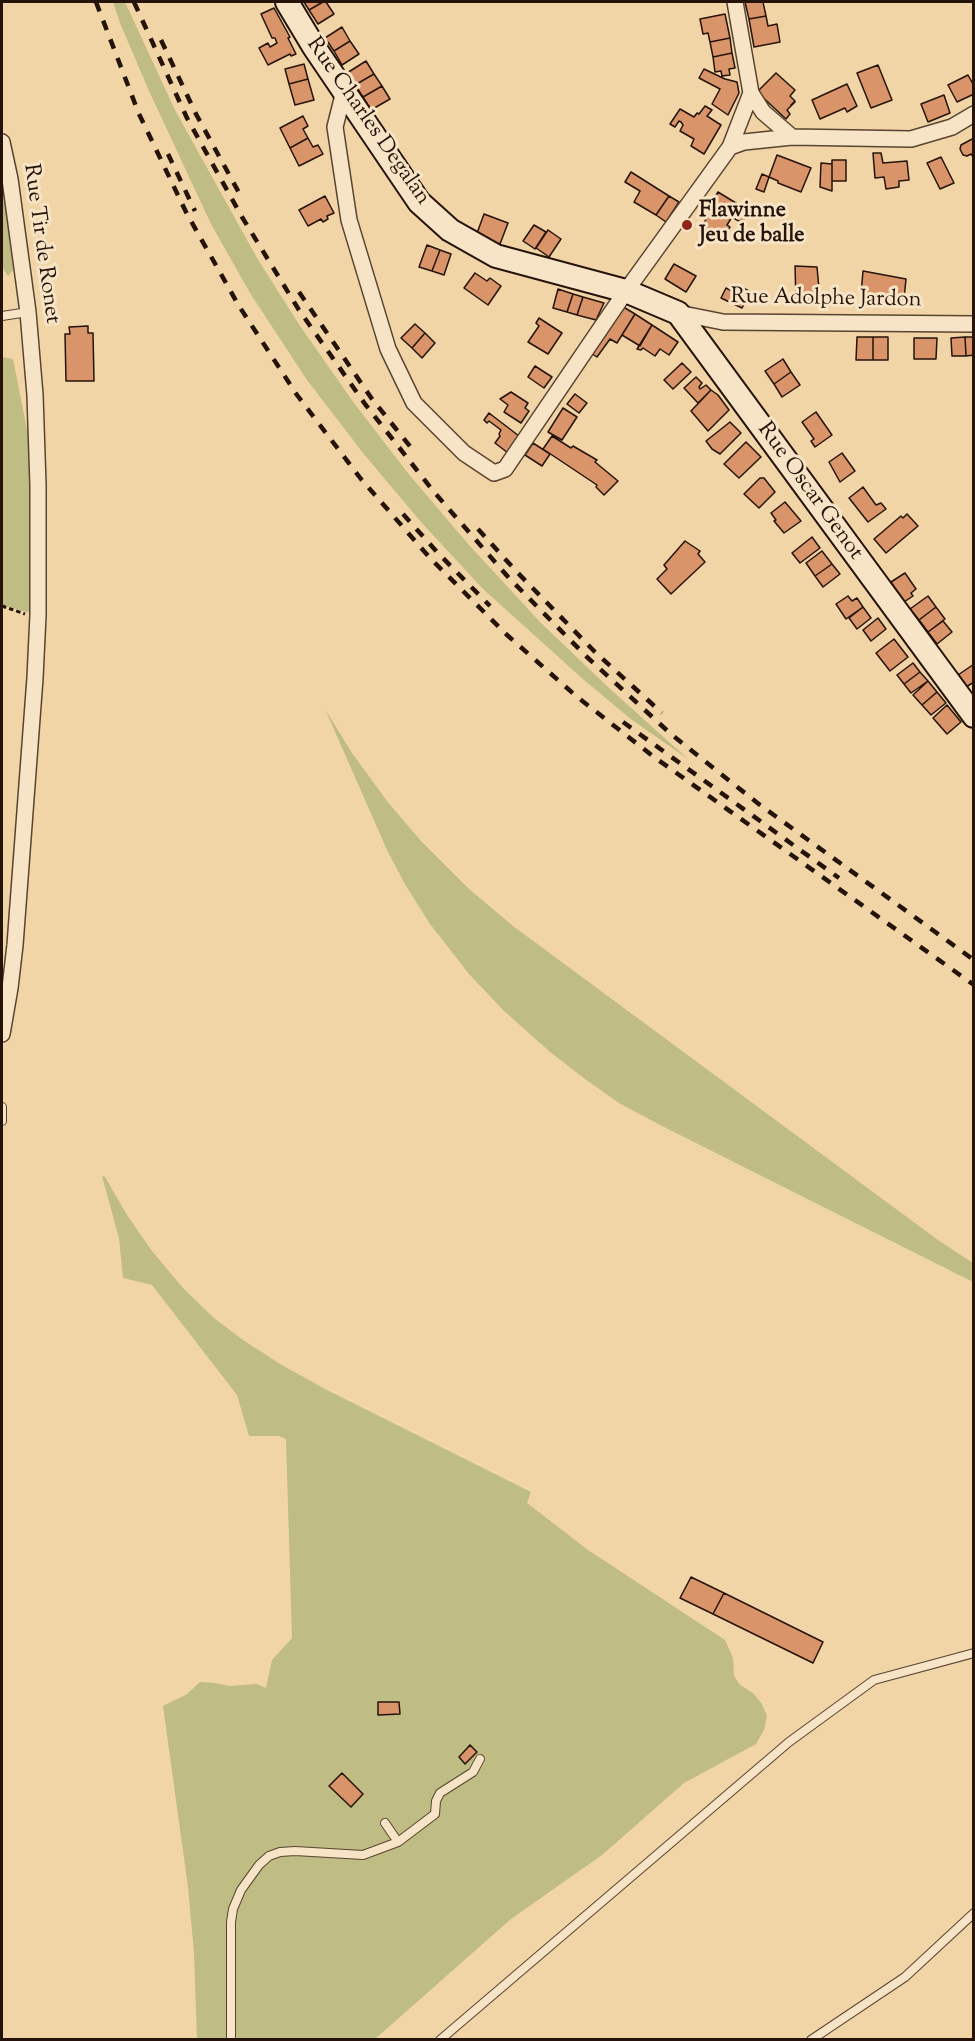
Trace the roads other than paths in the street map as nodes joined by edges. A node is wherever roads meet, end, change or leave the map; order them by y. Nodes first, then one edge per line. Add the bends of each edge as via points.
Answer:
1 (287, 2) edge
2 (735, 2) edge
3 (344, 91) junction
4 (751, 93) junction
5 (974, 114) edge
6 (792, 137) junction
7 (2, 142) edge
8 (729, 147) junction
9 (626, 291) junction
10 (28, 312) junction
11 (678, 313) junction
12 (2, 316) edge
13 (974, 324) edge
14 (974, 716) edge
15 (2, 1034) edge
16 (2, 1107) edge
17 (2, 1121) edge
18 (974, 1653) edge
19 (480, 1760) dead end
20 (385, 1824) dead end
21 (398, 1842) junction
22 (974, 1913) edge
23 (231, 2040) edge
24 (440, 2040) edge
25 (811, 2040) edge

1 - 3 street, Rue Charles Degalan
2 - 4 street
3 - 9 street, Rue Charles Degalan via 418,202 450,230 496,256
3 - 9 street via 335,128 349,220 388,349 414,403 465,453 494,472 505,469
4 - 6 street via 763,112
4 - 8 street
5 - 6 street via 952,127 911,139
6 - 8 street
7 - 10 street, Rue Tir de Ronet
8 - 9 street
9 - 11 street
10 - 12 lane
10 - 15 street, Rue Tir de Ronet via 36,429 38,615 16,933
11 - 13 street, Rue Adolphe Jardon via 723,322
11 - 14 street, Rue Oscar Genot
16 - 17 lane
18 - 24 lane via 874,1680 789,1742
19 - 21 lane via 473,1772 440,1793 435,1814
20 - 21 lane
21 - 23 lane via 363,1855 280,1852 259,1865 233,1909
22 - 25 lane via 905,1977

